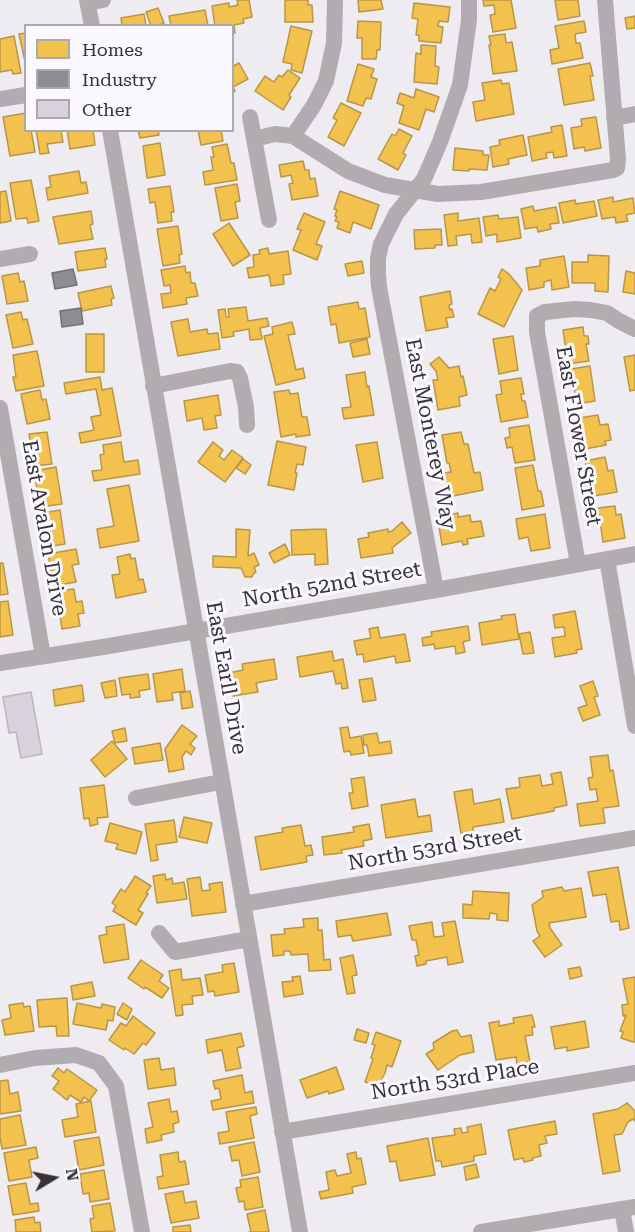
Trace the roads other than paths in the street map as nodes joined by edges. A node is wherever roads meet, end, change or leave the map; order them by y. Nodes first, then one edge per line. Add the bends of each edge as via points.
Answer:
1 (335, 0) edge
2 (469, 0) edge
3 (605, 0) edge
4 (93, 1) edge
5 (92, 24) edge
6 (24, 95) edge
7 (0, 99) edge
8 (635, 114) edge
9 (249, 117) dead end
10 (614, 118) junction
11 (110, 132) edge
12 (293, 136) junction
13 (254, 138) junction
14 (415, 190) junction
15 (269, 220) dead end
16 (30, 254) dead end
17 (0, 259) edge
18 (635, 329) edge
19 (153, 386) junction
20 (0, 408) edge
21 (247, 425) dead end
22 (635, 554) edge
23 (607, 559) junction
24 (578, 564) junction
25 (436, 590) junction
26 (196, 631) junction
27 (43, 656) junction
28 (0, 663) edge
29 (635, 726) edge
30 (221, 782) junction
31 (136, 798) dead end
32 (635, 838) edge
33 (243, 904) junction
34 (159, 933) dead end
35 (249, 939) junction
36 (0, 1065) edge
37 (635, 1074) edge
38 (282, 1132) junction
39 (628, 1208) edge
40 (142, 1232) edge
41 (300, 1232) edge
42 (481, 1232) edge
43 (626, 1232) edge

1 - 12 street via 334,43 326,81
2 - 14 street via 460,85 440,142
3 - 10 street
4 - 5 street
6 - 7 street
8 - 10 street
9 - 13 street
10 - 14 street via 618,159 613,171 481,192 438,194
11 - 19 street, East Earll Drive
12 - 13 street
12 - 14 street via 348,171
13 - 15 street
14 - 25 street, East Monterey Way via 396,214 381,244 378,273
16 - 17 street
18 - 24 street, East Flower Street via 607,313 591,310 545,312 537,316
19 - 21 street via 237,372
19 - 26 street, East Earll Drive
20 - 27 street, East Avalon Drive
22 - 23 street, North 52nd Street
23 - 24 street, North 52nd Street
23 - 29 street
24 - 25 street, North 52nd Street
25 - 26 street, North 52nd Street
26 - 27 street, North 52nd Street
26 - 30 street, East Earll Drive
27 - 28 street, North 52nd Street
30 - 31 street
30 - 33 street, East Earll Drive
32 - 33 street, North 53rd Street
33 - 35 street, East Earll Drive
34 - 35 street via 175,952
35 - 38 street, East Earll Drive
36 - 40 street via 76,1054 99,1063 116,1086
37 - 38 street, North 53rd Place
38 - 41 street, East Earll Drive
39 - 42 street
39 - 43 street

